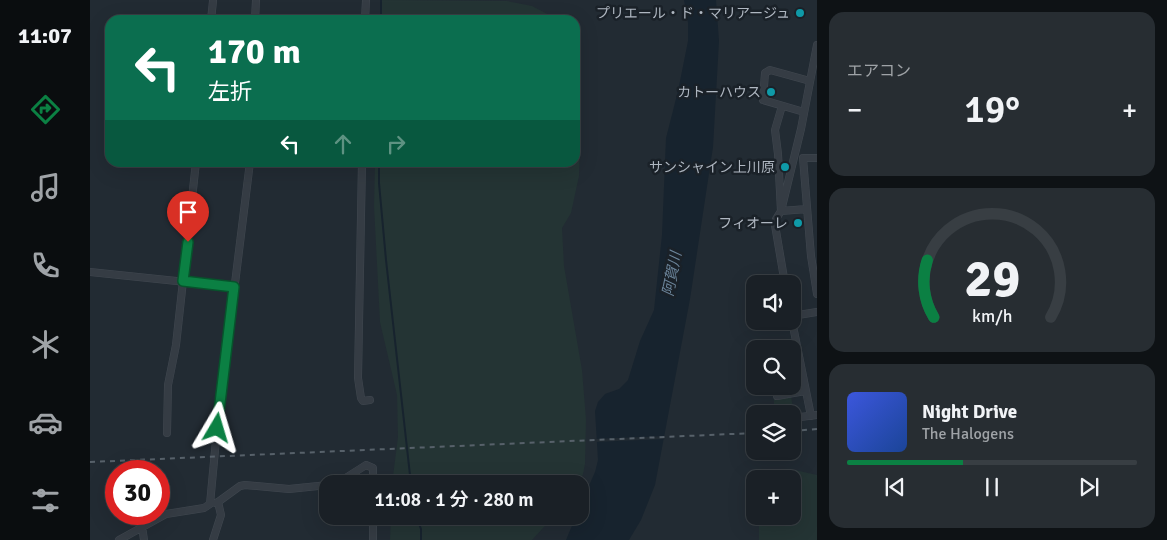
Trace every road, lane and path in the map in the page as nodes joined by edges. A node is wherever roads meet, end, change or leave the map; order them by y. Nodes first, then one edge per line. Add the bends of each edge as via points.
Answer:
1 (256, 0) edge
2 (366, 0) edge
3 (213, 1) dead end
4 (212, 15) edge
5 (255, 15) edge
6 (365, 15) edge
7 (817, 45) edge
8 (810, 81) junction
9 (782, 106) junction
10 (804, 112) junction
11 (794, 158) junction
12 (803, 158) junction
13 (817, 158) edge
14 (195, 167) edge
15 (249, 167) edge
16 (362, 167) edge
17 (807, 209) junction
18 (780, 211) junction
19 (90, 272) edge
20 (783, 275) edge
21 (183, 281) junction
22 (234, 287) junction
23 (817, 294) edge
24 (817, 312) edge
25 (801, 315) edge
26 (801, 370) edge
27 (805, 391) junction
28 (801, 392) edge
29 (370, 400) dead end
30 (814, 415) edge
31 (801, 417) edge
32 (168, 434) dead end
33 (348, 475) edge
34 (373, 475) edge
35 (319, 486) edge
36 (214, 503) junction
37 (373, 525) edge
38 (142, 526) junction
39 (119, 540) edge
40 (144, 540) edge
41 (213, 540) edge
42 (373, 540) edge

1 - 5 street
2 - 6 street
3 - 4 street
7 - 8 street
8 - 9 street via 770,70 765,73 763,100
8 - 10 street
9 - 10 street
9 - 18 street via 775,130
10 - 11 street
11 - 12 street
11 - 18 street
12 - 13 street
12 - 17 street
14 - 21 street
15 - 22 street
16 - 29 street via 358,378 360,398
17 - 18 street
17 - 23 street
18 - 20 street via 775,225
19 - 21 street
21 - 22 street
21 - 32 street via 168,385
22 - 36 street via 217,428
24 - 25 street
26 - 27 street
27 - 28 street
27 - 30 street
30 - 31 street
33 - 34 street via 366,465 373,468
35 - 36 street via 289,489 245,485
36 - 38 street via 204,508 166,514
36 - 41 street via 221,515
37 - 42 street
38 - 39 street
38 - 40 street

